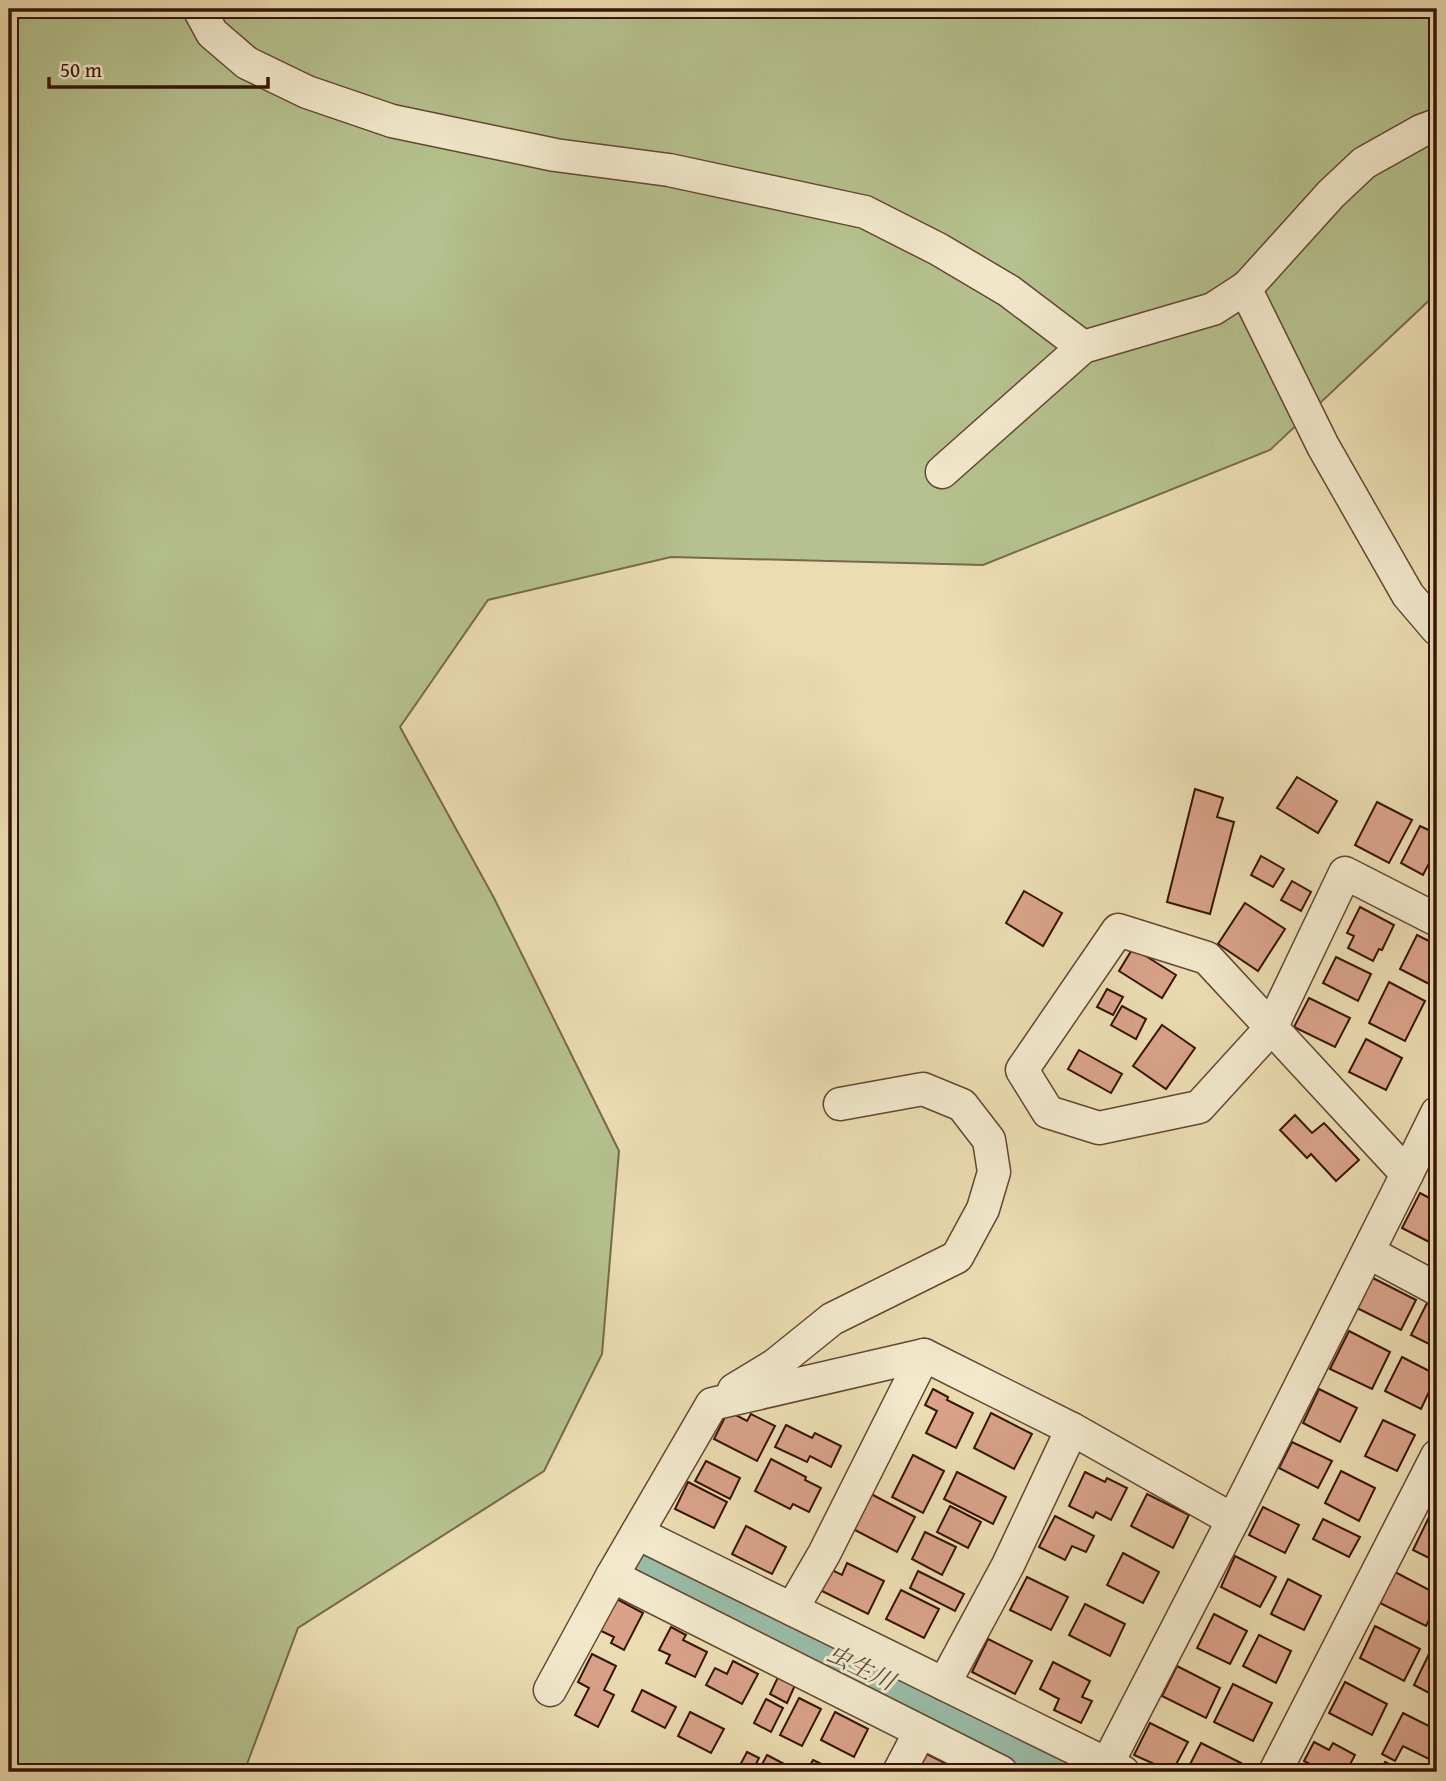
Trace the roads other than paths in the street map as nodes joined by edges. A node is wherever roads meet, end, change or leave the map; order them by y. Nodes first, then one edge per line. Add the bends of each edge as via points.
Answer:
1 (199, 9) edge
2 (1437, 125) edge
3 (1245, 288) junction
4 (1083, 347) junction
5 (942, 472) dead end
6 (1437, 629) edge
7 (1437, 920) edge
8 (1271, 1028) junction
9 (840, 1104) dead end
10 (1437, 1113) edge
11 (1407, 1174) junction
12 (1368, 1252) junction
13 (1437, 1289) edge
14 (924, 1355) junction
15 (712, 1404) junction
16 (1072, 1430) junction
17 (1437, 1456) edge
18 (1233, 1520) junction
19 (637, 1533) junction
20 (612, 1576) junction
21 (792, 1609) junction
22 (944, 1684) junction
23 (550, 1690) dead end
24 (920, 1732) junction
25 (1111, 1770) edge
26 (899, 1772) edge
27 (1001, 1772) edge
28 (1275, 1772) edge

1 - 4 street via 212,33 247,63 307,92 392,121 555,155 669,170 865,212 1009,291
2 - 3 street via 1364,163
3 - 4 street via 1213,309
3 - 6 street via 1329,457 1409,595
4 - 5 street
7 - 8 street via 1345,873
8 - 8 street via 1207,958 1118,930 1022,1070 1048,1112 1099,1128 1199,1107
8 - 11 street
9 - 15 street via 923,1089 962,1105 989,1140 994,1172 983,1209 957,1257 832,1319 775,1365
10 - 11 street
11 - 12 street
12 - 13 street
12 - 18 street
14 - 15 street
14 - 16 street
14 - 21 street
15 - 19 street
16 - 18 street
16 - 22 street via 1008,1565
17 - 28 street
18 - 25 street
19 - 20 street
19 - 21 street
20 - 23 street
20 - 24 street
21 - 22 street
22 - 25 street
24 - 26 street
24 - 27 street

